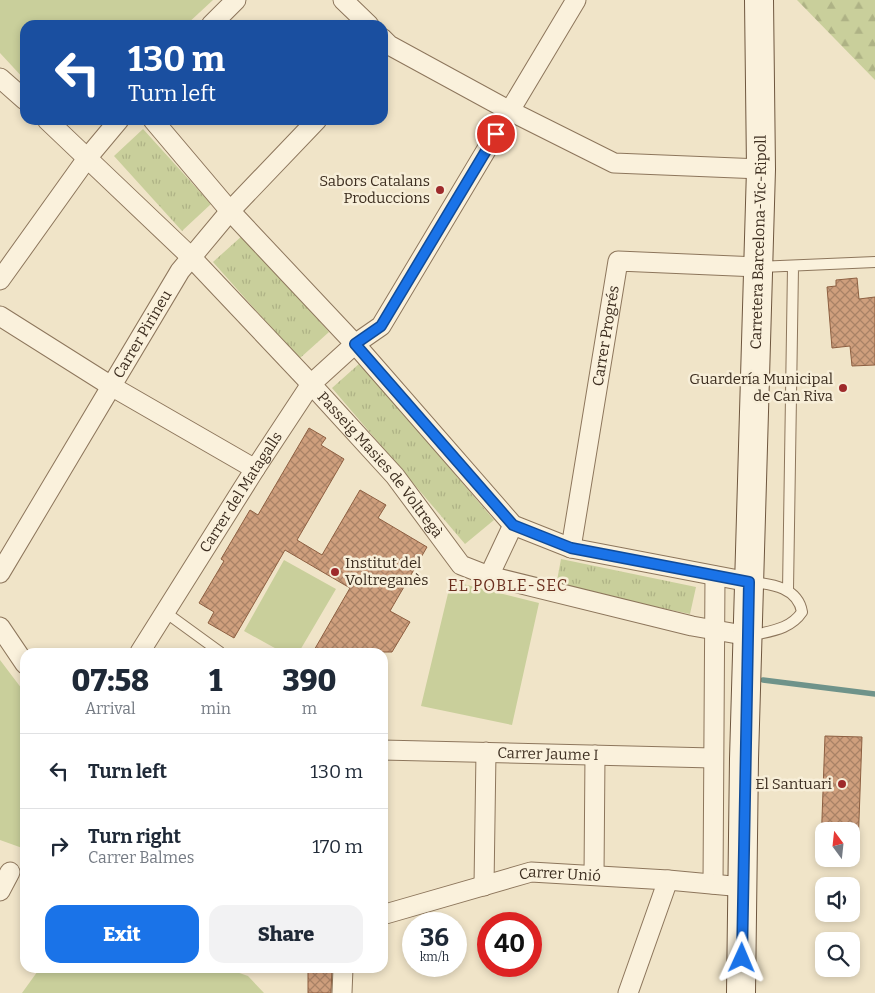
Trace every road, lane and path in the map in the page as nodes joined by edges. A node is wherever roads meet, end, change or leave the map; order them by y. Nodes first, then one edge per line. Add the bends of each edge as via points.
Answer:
1 (236, 0) edge
2 (343, 0) edge
3 (576, 0) edge
4 (759, 0) edge
5 (216, 20) edge
6 (364, 20) edge
7 (388, 47) edge
8 (0, 78) edge
9 (20, 96) edge
10 (510, 111) junction
11 (53, 125) edge
12 (115, 125) edge
13 (157, 125) edge
14 (312, 125) edge
15 (88, 157) junction
16 (761, 169) junction
17 (230, 211) junction
18 (191, 257) junction
19 (875, 262) edge
20 (758, 267) junction
21 (793, 267) junction
22 (0, 280) edge
23 (0, 316) edge
24 (355, 344) junction
25 (311, 384) junction
26 (111, 386) junction
27 (255, 469) junction
28 (513, 525) junction
29 (571, 548) junction
30 (0, 573) edge
31 (489, 576) junction
32 (715, 576) junction
33 (749, 582) junction
34 (788, 590) junction
35 (165, 612) junction
36 (0, 627) edge
37 (713, 630) junction
38 (749, 636) junction
39 (142, 648) edge
40 (214, 648) edge
41 (20, 657) edge
42 (388, 750) edge
43 (486, 752) junction
44 (595, 755) junction
45 (713, 758) junction
46 (10, 872) dead end
47 (594, 875) junction
48 (668, 880) junction
49 (714, 884) junction
50 (484, 886) junction
51 (744, 887) junction
52 (0, 891) edge
53 (388, 913) edge
54 (344, 973) edge
55 (342, 993) edge
56 (628, 993) edge
57 (741, 993) edge

1 - 5 street
2 - 6 street
3 - 10 street, Carrer del Matagalls
4 - 16 street, Carretera Barcelona-Vic-Ripoll
7 - 10 street
8 - 9 street
10 - 16 street via 614,163
10 - 24 street, Carrer del Matagalls via 381,326
11 - 15 street, Passeig Masies de Voltregà
12 - 15 street
13 - 17 street
14 - 17 street, Carrer Pirineu
15 - 18 street, Passeig Masies de Voltregà
15 - 22 street
16 - 20 street, Carretera Barcelona-Vic-Ripoll
17 - 18 street, Carrer Pirineu
17 - 24 street
18 - 25 street, Passeig Masies de Voltregà
18 - 26 street, Carrer Pirineu
19 - 21 lane
20 - 21 lane
20 - 29 street, Carrer Progrés via 618,261
20 - 33 street, Carretera Barcelona-Vic-Ripoll
21 - 34 lane
23 - 26 street
24 - 25 street, Carrer del Matagalls
24 - 28 street
25 - 27 street, Carrer del Matagalls
25 - 31 street, Passeig Masies de Voltregà via 395,476 462,565
26 - 27 street
26 - 30 street, Carrer Pirineu
27 - 35 street, Carrer del Matagalls
28 - 29 street
28 - 31 street
29 - 32 street
31 - 37 street, Passeig Masies de Voltregà
32 - 33 street
32 - 37 street
33 - 34 lane
33 - 38 street, Carretera Barcelona-Vic-Ripoll
34 - 38 lane via 801,603 802,612 797,620 782,629
35 - 39 street, Carrer del Matagalls
35 - 40 lane
36 - 41 street
37 - 38 street, Passeig Masies de Voltregà
37 - 45 street
38 - 51 street, Carretera Barcelona-Vic-Ripoll via 744,759
42 - 43 street, Carrer Jaume I
43 - 44 street, Carrer Jaume I
43 - 50 street
44 - 45 street, Carrer Jaume I
44 - 47 street
45 - 49 street
46 - 52 street
47 - 48 street, Carrer Unió
47 - 50 street, Carrer Unió via 531,872
48 - 49 street, Carrer Unió
48 - 56 street
49 - 51 street, Carrer Unió
50 - 53 street, Carrer Unió
51 - 57 street, Carretera Barcelona-Vic-Ripoll
54 - 55 street

